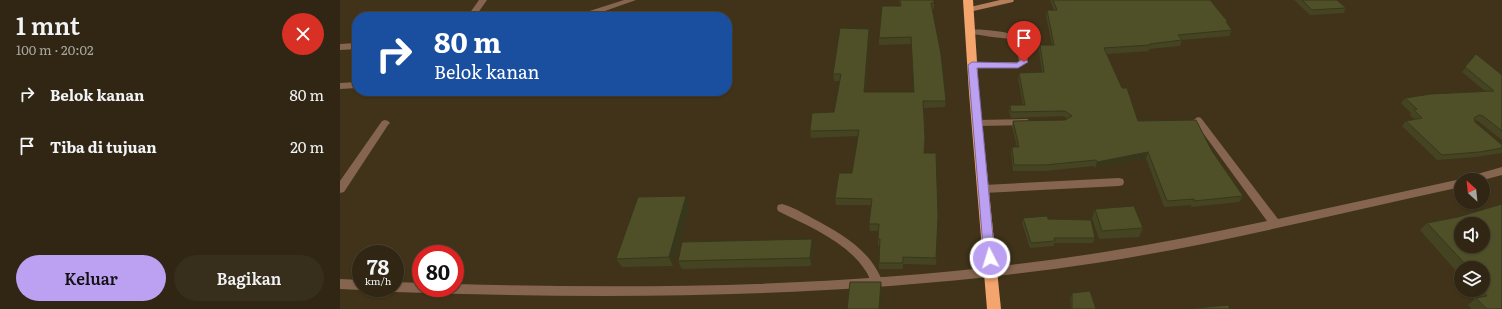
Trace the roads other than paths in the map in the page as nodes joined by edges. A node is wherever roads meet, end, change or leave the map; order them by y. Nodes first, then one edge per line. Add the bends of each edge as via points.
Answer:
1 (483, 0) edge
2 (632, 0) edge
3 (1010, 0) edge
4 (968, 5) edge
5 (475, 12) edge
6 (595, 12) edge
7 (971, 32) junction
8 (352, 46) edge
9 (340, 47) edge
10 (972, 65) junction
11 (352, 85) edge
12 (340, 86) edge
13 (1198, 120) edge
14 (1041, 121) edge
15 (385, 123) dead end
16 (977, 123) junction
17 (1502, 171) edge
18 (1490, 174) edge
19 (1119, 182) dead end
20 (1454, 185) edge
21 (340, 189) edge
22 (984, 189) junction
23 (782, 208) dead end
24 (1276, 224) junction
25 (991, 271) junction
26 (878, 283) junction
27 (340, 284) edge
28 (352, 285) edge
29 (404, 287) edge
30 (994, 309) edge

1 - 5 street
2 - 6 street
3 - 4 main road
4 - 7 highway
7 - 10 highway
7 - 10 street via 1015,37 1020,40 1024,62 1018,65
8 - 9 street
10 - 16 highway
11 - 12 street
13 - 24 street
14 - 16 street
15 - 21 street
16 - 22 highway
17 - 18 street
19 - 22 street
20 - 24 street
22 - 25 highway
23 - 26 street via 853,250 868,266
24 - 25 street via 1097,258
25 - 26 street
25 - 30 highway
26 - 29 street via 570,292
27 - 28 street

